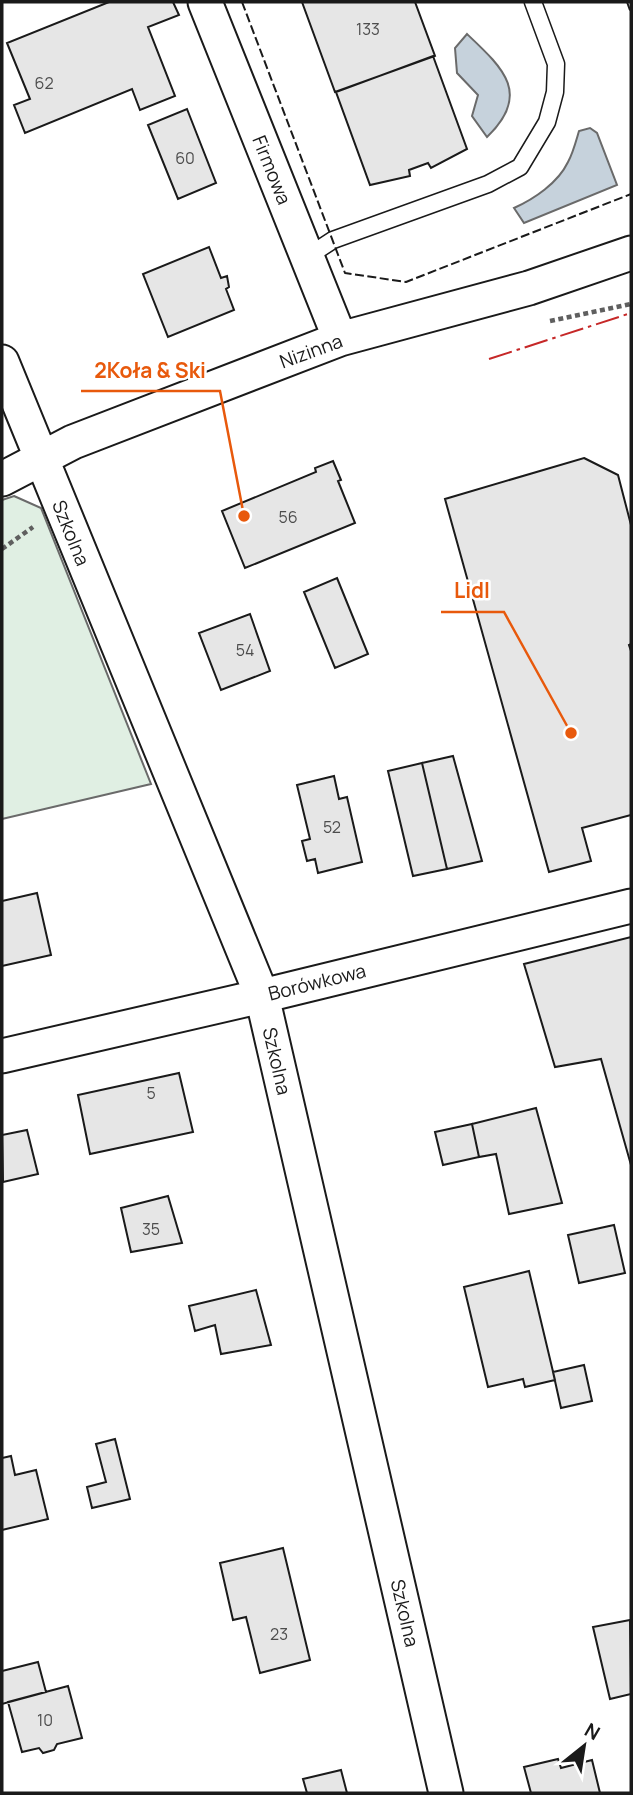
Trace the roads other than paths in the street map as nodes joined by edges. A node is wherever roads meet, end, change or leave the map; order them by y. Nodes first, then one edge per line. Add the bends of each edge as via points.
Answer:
1 (205, 2) edge
2 (533, 2) edge
3 (631, 253) edge
4 (307, 257) junction
5 (340, 339) junction
6 (2, 362) edge
7 (41, 460) junction
8 (2, 479) edge
9 (631, 906) edge
10 (262, 996) junction
11 (2, 1056) edge
12 (446, 1793) edge

1 - 4 street, Firmowa
2 - 4 lane via 556,64 555,92 547,122 520,167 488,184 333,240
3 - 5 street, Nizinna via 529,288
4 - 5 street, Firmowa
5 - 7 street, Nizinna via 73,442
6 - 7 street, Szkolna
7 - 8 street, Nizinna
7 - 10 street, Szkolna
9 - 10 street, Borówkowa
10 - 11 street, Borówkowa
10 - 12 street, Szkolna

